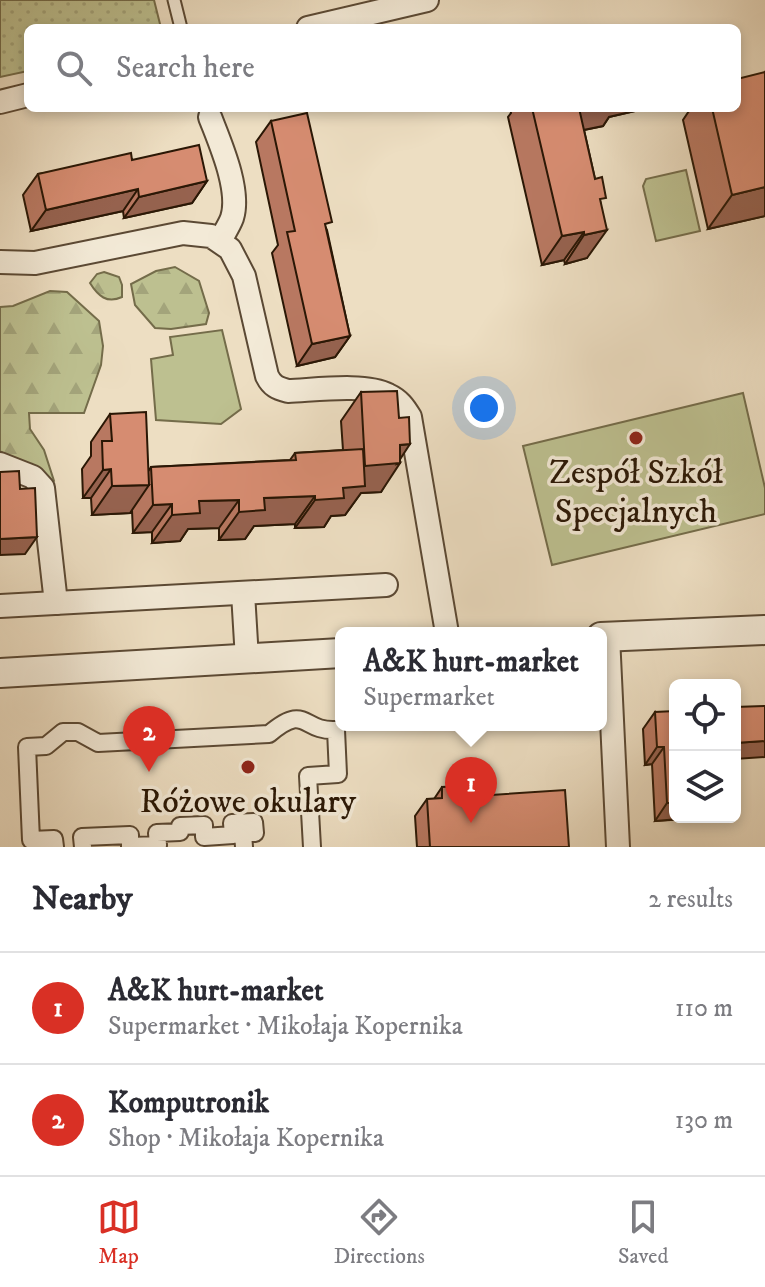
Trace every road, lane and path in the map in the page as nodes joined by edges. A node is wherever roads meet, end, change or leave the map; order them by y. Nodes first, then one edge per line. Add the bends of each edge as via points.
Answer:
1 (174, 0) edge
2 (427, 0) edge
3 (384, 5) edge
4 (180, 24) edge
5 (321, 24) edge
6 (24, 96) edge
7 (0, 102) edge
8 (210, 117) dead end
9 (220, 241) junction
10 (0, 262) edge
11 (0, 464) edge
12 (386, 585) dead end
13 (243, 593) junction
14 (56, 603) junction
15 (0, 606) edge
16 (446, 627) edge
17 (765, 630) edge
18 (607, 636) edge
19 (335, 653) edge
20 (247, 659) junction
21 (0, 673) edge
22 (607, 681) edge
23 (335, 730) edge
24 (336, 731) edge
25 (55, 847) edge
26 (83, 847) edge
27 (244, 847) edge
28 (312, 847) edge
29 (618, 847) edge

1 - 4 lane
2 - 3 street
3 - 5 street
6 - 7 street
8 - 9 street via 233,187 233,215
9 - 10 street via 183,233 35,263
9 - 16 street via 244,276 267,376 277,388 368,389 386,393 410,417
11 - 14 street via 33,477 43,488
12 - 13 street
13 - 14 street
13 - 20 street
14 - 15 street
17 - 18 street
19 - 20 street
20 - 21 street
22 - 29 street
23 - 25 street via 323,731 303,718 286,720 269,734 98,743 78,732 63,732 46,746 27,747 31,840 54,839
24 - 28 street via 338,774 308,776
26 - 27 street via 82,837 130,835 130,846 158,845 157,833 180,832 180,826 204,825 204,837 233,835 232,823 254,822 255,833 243,833

